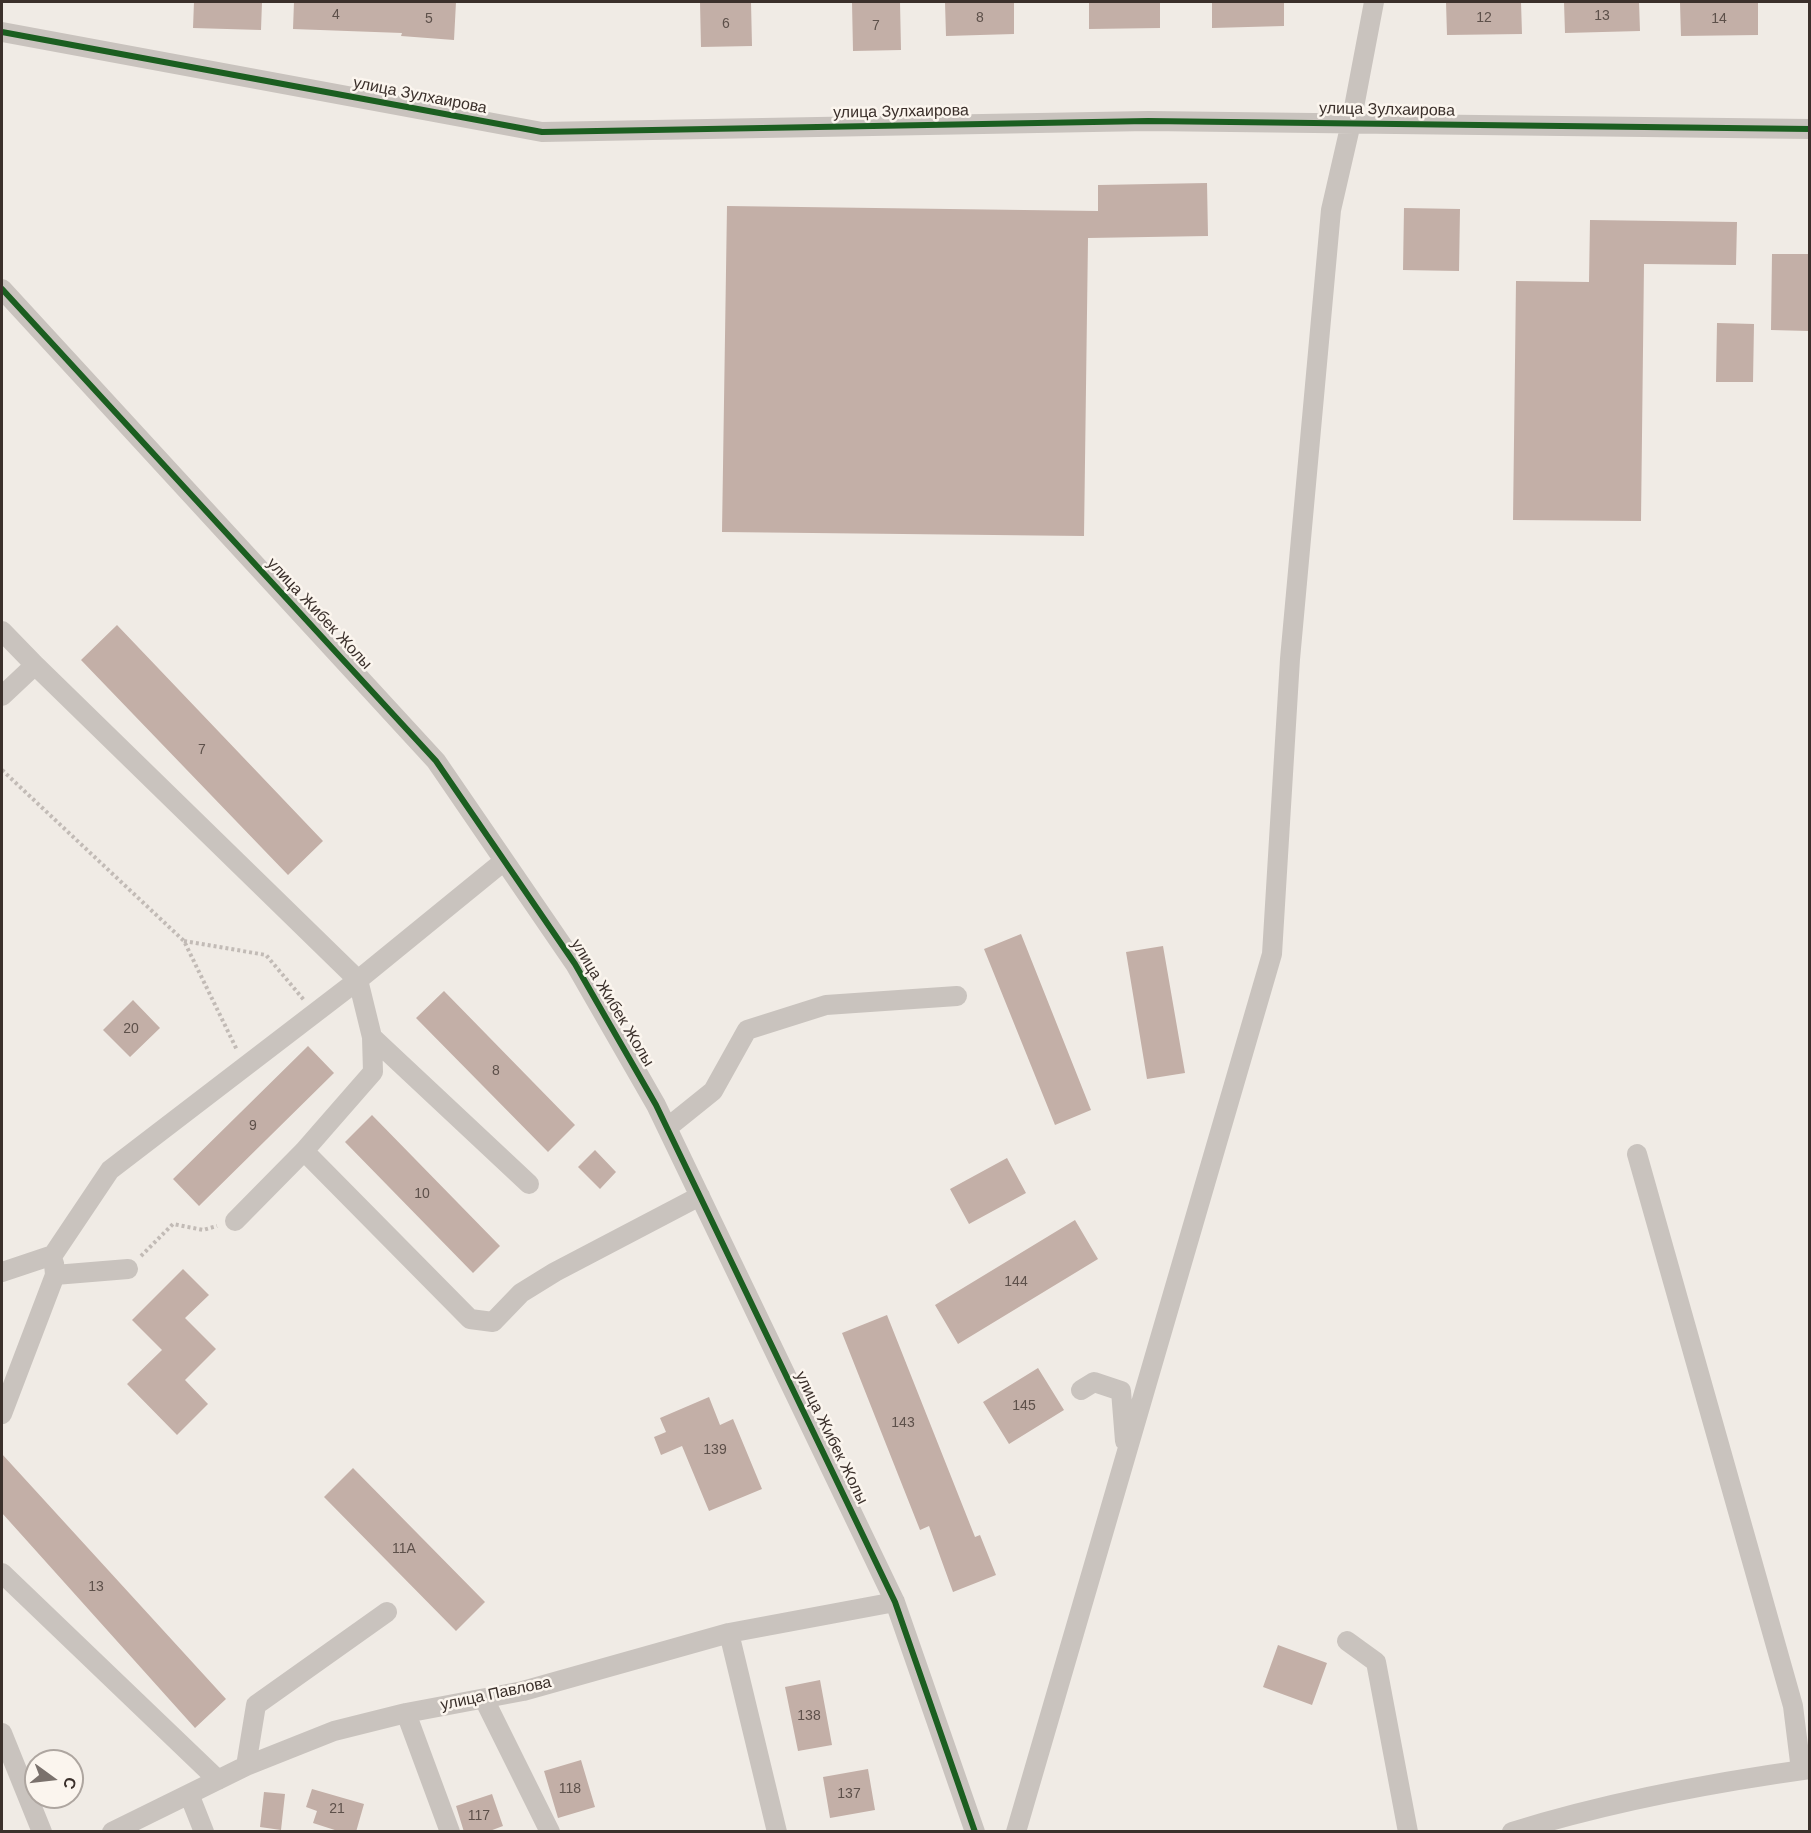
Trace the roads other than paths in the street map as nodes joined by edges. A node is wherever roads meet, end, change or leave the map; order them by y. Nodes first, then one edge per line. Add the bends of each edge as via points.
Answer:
1 (1374, 2) edge
2 (2, 32) edge
3 (1351, 123) junction
4 (1809, 129) edge
5 (2, 289) edge
6 (2, 631) edge
7 (35, 665) junction
8 (2, 696) edge
9 (504, 861) junction
10 (358, 980) junction
11 (957, 996) dead end
12 (372, 1037) junction
13 (667, 1128) junction
14 (304, 1151) junction
15 (1637, 1154) dead end
16 (529, 1184) dead end
17 (700, 1196) junction
18 (235, 1221) road end
19 (53, 1255) junction
20 (128, 1269) road end
21 (2, 1272) edge
22 (55, 1275) junction
23 (1081, 1390) dead end
24 (2, 1414) edge
25 (1126, 1453) junction
26 (2, 1573) edge
27 (896, 1602) junction
28 (387, 1612) dead end
29 (729, 1634) junction
30 (1347, 1641) dead end
31 (483, 1699) junction
32 (406, 1713) junction
33 (2, 1733) edge
34 (246, 1766) junction
35 (1805, 1769) edge
36 (218, 1780) junction
37 (189, 1794) junction
38 (42, 1832) edge
39 (112, 1832) edge
40 (204, 1832) edge
41 (450, 1832) edge
42 (550, 1832) edge
43 (777, 1832) edge
44 (975, 1832) edge
45 (1016, 1832) edge
46 (1408, 1832) edge
47 (1512, 1832) edge

1 - 3 street
2 - 3 street, улица Зулхаирова via 542,132 1148,121
3 - 4 street, улица Зулхаирова
3 - 25 street via 1331,210 1290,659 1272,954
5 - 9 street, улица Жибек Жолы via 436,762
6 - 7 street
7 - 8 street
7 - 10 street
9 - 10 street
9 - 13 street, улица Жибек Жолы via 575,964
10 - 12 street
10 - 19 street via 110,1170
11 - 13 street via 826,1005 747,1030 713,1091
12 - 14 street via 373,1072
12 - 16 street
13 - 17 street, улица Жибек Жолы
14 - 17 street via 470,1320 482,1323 493,1322 521,1293 555,1272
14 - 18 street
15 - 35 street via 1793,1706
17 - 27 street, улица Жибек Жолы
19 - 21 street
19 - 22 street
20 - 22 street
22 - 24 street
23 - 25 street via 1094,1382 1121,1391
25 - 45 street
26 - 36 street
27 - 29 street, улица Павлова
27 - 44 street, улица Жибек Жолы
28 - 34 street via 256,1705
29 - 31 street, улица Павлова
29 - 43 street
30 - 46 street via 1376,1662
31 - 32 street, улица Павлова
31 - 42 street
32 - 34 street, улица Павлова via 334,1731
32 - 41 street
33 - 38 street
34 - 36 street, улица Павлова
35 - 47 street via 1574,1813
36 - 37 street, улица Павлова
37 - 39 street, улица Павлова
37 - 40 street

